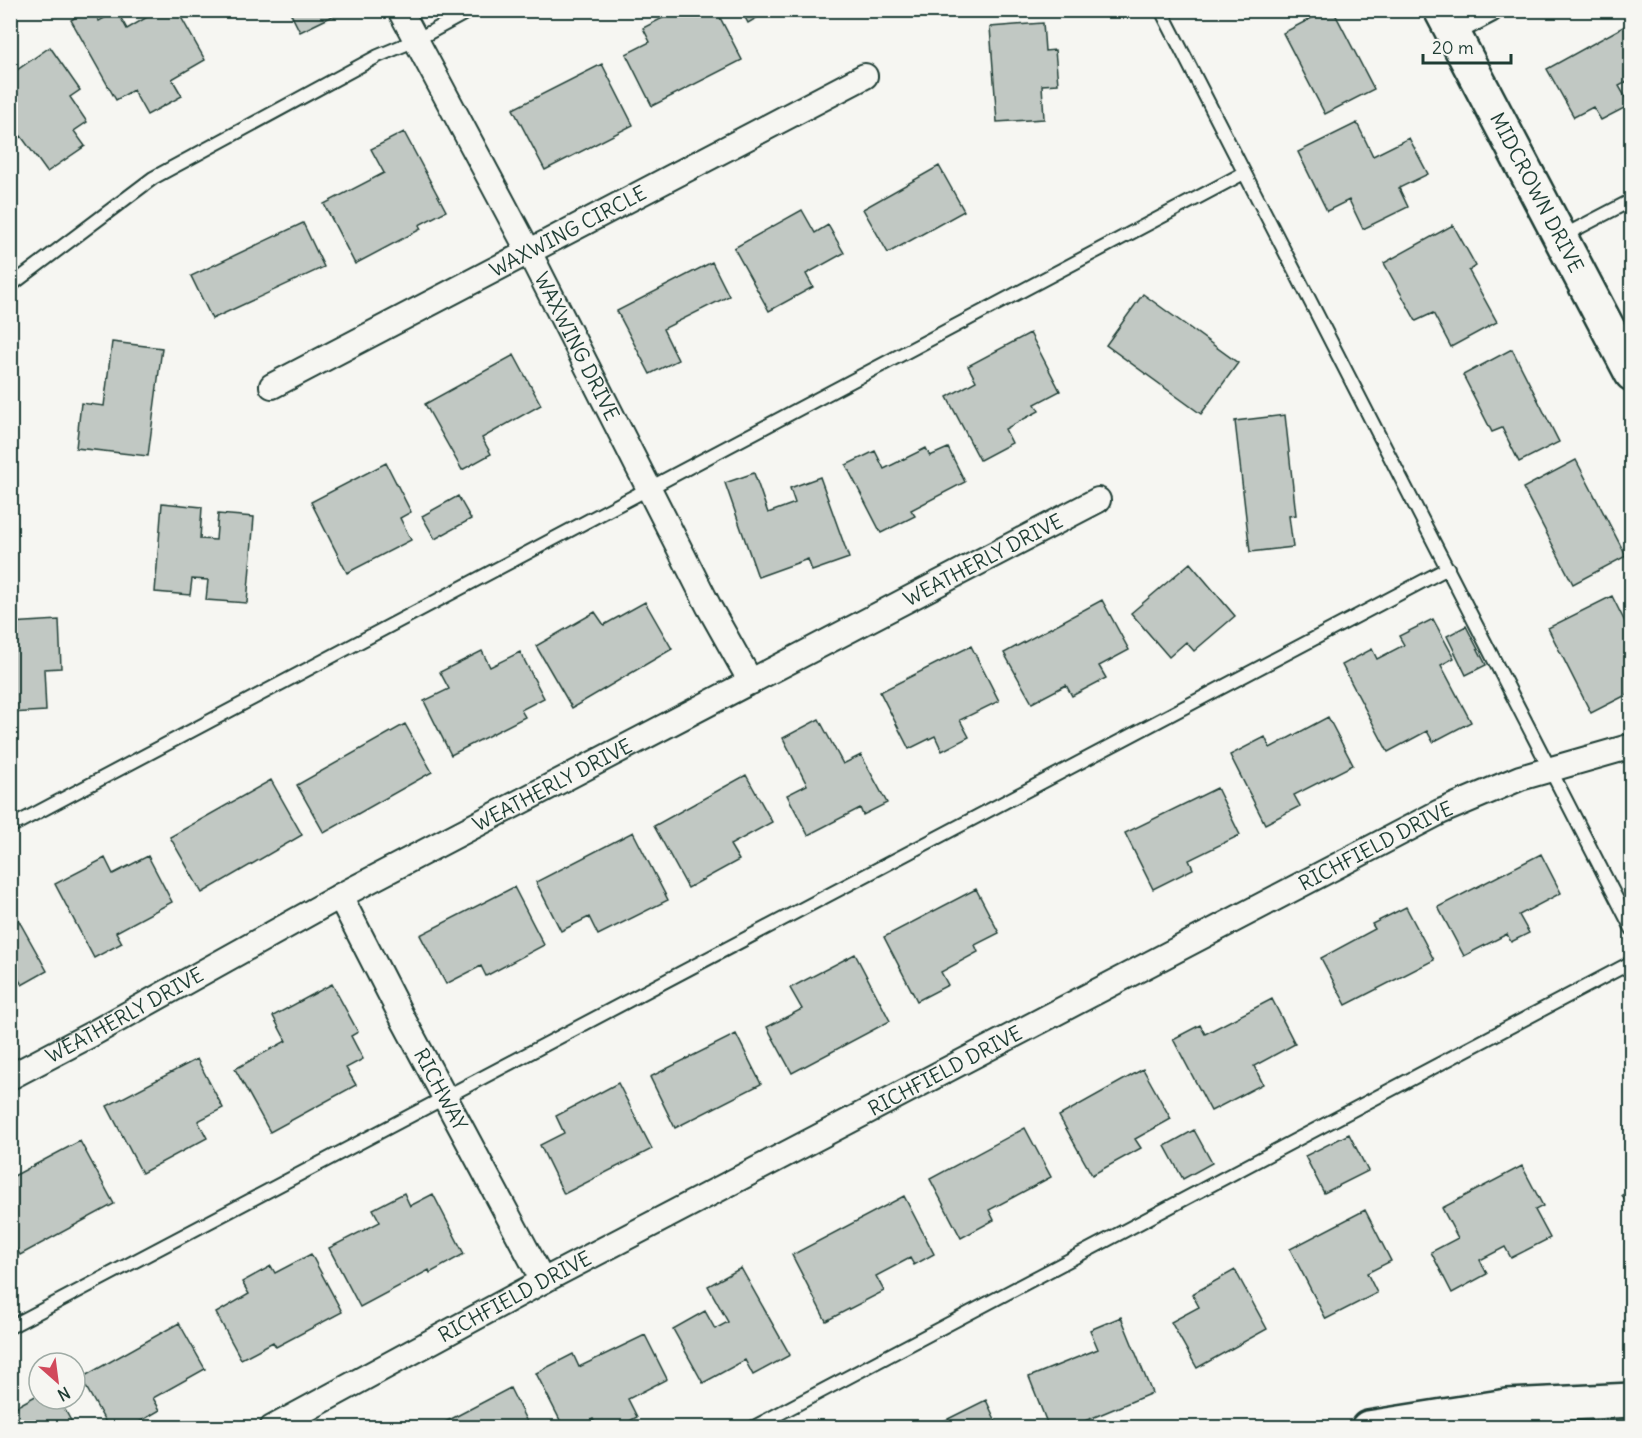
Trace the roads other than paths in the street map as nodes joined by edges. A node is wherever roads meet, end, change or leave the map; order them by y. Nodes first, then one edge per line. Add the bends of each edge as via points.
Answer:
1 (400, 10) edge
2 (471, 10) edge
3 (1161, 10) edge
4 (1490, 10) edge
5 (1446, 20) edge
6 (416, 40) junction
7 (865, 76) dead end
8 (1244, 172) junction
9 (1632, 200) edge
10 (1560, 238) junction
11 (529, 252) junction
12 (10, 286) edge
13 (1632, 374) edge
14 (272, 386) dead end
15 (649, 488) junction
16 (1098, 500) dead end
17 (1448, 568) junction
18 (751, 682) junction
19 (1632, 746) edge
20 (1551, 769) junction
21 (10, 827) edge
22 (340, 896) junction
23 (1632, 929) edge
24 (1632, 962) edge
25 (10, 1077) edge
26 (444, 1098) junction
27 (543, 1281) junction
28 (10, 1326) edge
29 (1632, 1400) edge
30 (1420, 1423) edge
31 (272, 1428) edge
32 (752, 1428) edge
33 (1368, 1428) edge

1 - 6 street, WAXWING DRIVE
2 - 6 lane
3 - 8 lane
4 - 5 street
5 - 10 street, MIDCROWN DRIVE
6 - 11 street, WAXWING DRIVE
6 - 12 lane via 378,56 153,178
7 - 11 street, WAXWING CIRCLE
8 - 15 lane
8 - 17 lane
9 - 10 lane
10 - 13 street, MIDCROWN DRIVE
11 - 14 street, WAXWING CIRCLE
11 - 15 street, WAXWING DRIVE
15 - 18 street, WAXWING DRIVE
15 - 21 lane
16 - 18 street, WEATHERLY DRIVE
17 - 20 lane
17 - 26 lane
18 - 22 street, WEATHERLY DRIVE
19 - 20 street, RICHFIELD DRIVE
20 - 23 lane
20 - 27 street, RICHFIELD DRIVE via 1440,812
22 - 25 street, WEATHERLY DRIVE
22 - 26 street, RICHWAY
24 - 32 lane
26 - 27 street, RICHWAY
26 - 28 lane
27 - 31 street, RICHFIELD DRIVE
29 - 30 street via 1507,1406
30 - 33 street

